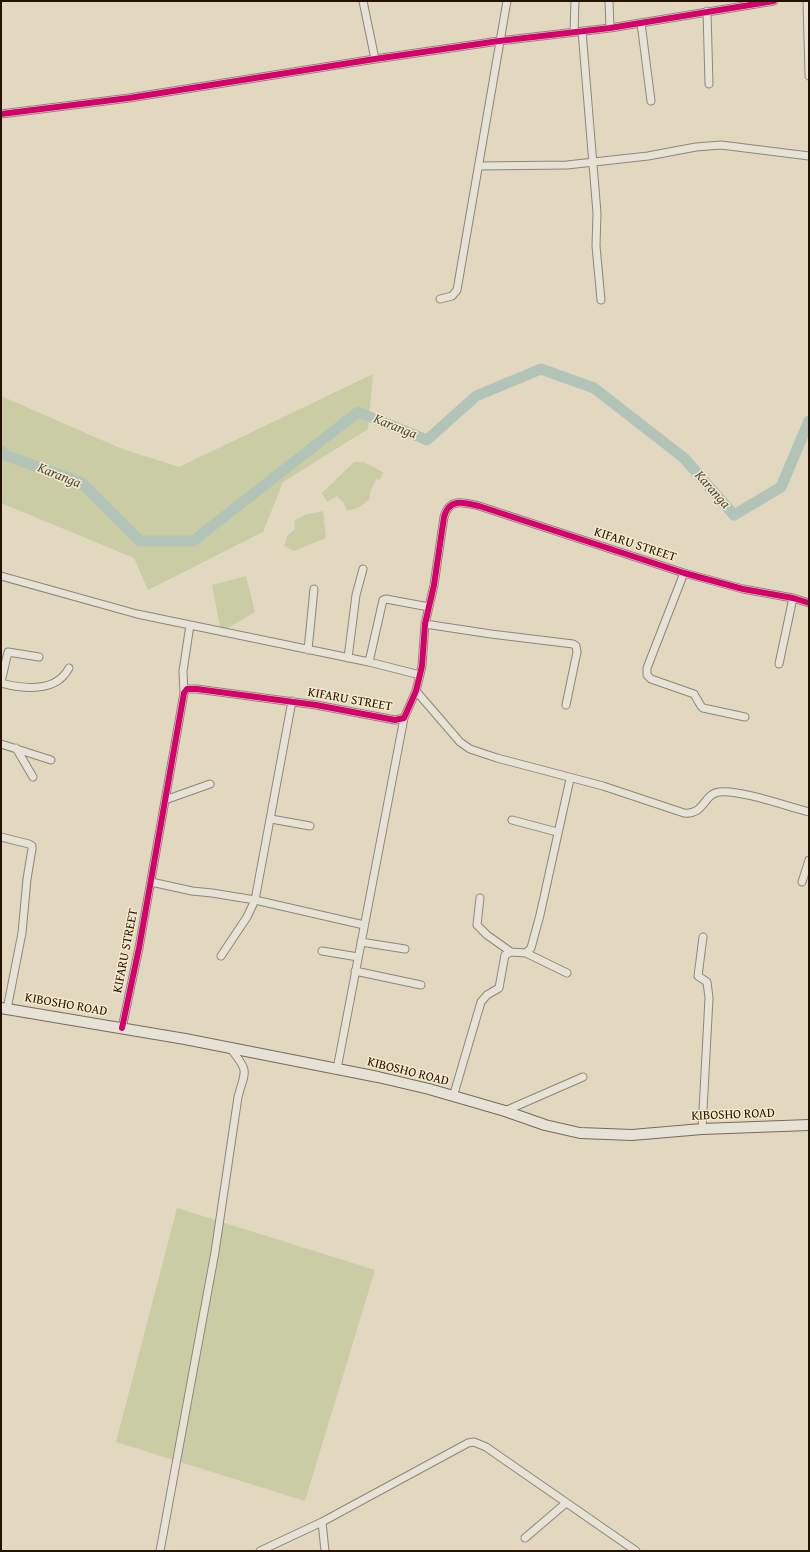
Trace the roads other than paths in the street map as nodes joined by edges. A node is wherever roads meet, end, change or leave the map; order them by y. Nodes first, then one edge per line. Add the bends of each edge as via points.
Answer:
1 (362, 1) edge
2 (507, 1) edge
3 (575, 1) edge
4 (609, 1) edge
5 (774, 1) edge
6 (807, 1) edge
7 (707, 11) junction
8 (641, 23) junction
9 (610, 28) junction
10 (582, 31) junction
11 (574, 32) junction
12 (499, 41) junction
13 (375, 59) junction
14 (809, 76) edge
15 (709, 84) dead end
16 (651, 101) dead end
17 (1, 114) edge
18 (809, 156) edge
19 (593, 163) junction
20 (479, 166) junction
21 (440, 299) dead end
22 (601, 300) dead end
23 (363, 569) dead end
24 (684, 573) junction
25 (1, 576) edge
26 (314, 589) dead end
27 (793, 598) junction
28 (809, 603) edge
29 (429, 607) junction
30 (190, 624) junction
31 (425, 624) junction
32 (308, 650) junction
33 (39, 656) dead end
34 (348, 658) junction
35 (369, 662) junction
36 (779, 664) dead end
37 (69, 668) dead end
38 (420, 675) junction
39 (1, 683) edge
40 (416, 691) junction
41 (184, 693) junction
42 (292, 701) junction
43 (566, 705) dead end
44 (745, 717) dead end
45 (404, 718) junction
46 (1, 744) edge
47 (16, 748) junction
48 (51, 760) dead end
49 (33, 777) dead end
50 (570, 779) junction
51 (210, 784) dead end
52 (165, 800) junction
53 (809, 812) edge
54 (270, 819) junction
55 (512, 820) dead end
56 (310, 826) dead end
57 (557, 832) junction
58 (1, 837) edge
59 (809, 860) edge
60 (151, 882) junction
61 (802, 882) dead end
62 (480, 898) dead end
63 (255, 900) junction
64 (364, 925) junction
65 (703, 937) dead end
66 (361, 942) junction
67 (405, 949) dead end
68 (322, 951) dead end
69 (511, 952) junction
70 (526, 953) junction
71 (221, 956) dead end
72 (358, 957) junction
73 (355, 970) junction
74 (567, 973) dead end
75 (421, 985) dead end
76 (4, 1008) edge
77 (122, 1028) junction
78 (231, 1049) junction
79 (337, 1068) junction
80 (583, 1077) dead end
81 (453, 1097) junction
82 (505, 1111) junction
83 (809, 1125) edge
84 (702, 1129) junction
85 (566, 1503) junction
86 (322, 1522) junction
87 (525, 1538) dead end
88 (160, 1551) edge
89 (260, 1551) edge
90 (325, 1551) edge
91 (636, 1551) edge

1 - 13 street
2 - 12 street
3 - 11 street
4 - 9 street
5 - 7 street
6 - 14 street
7 - 8 street
7 - 15 street
8 - 9 street
8 - 16 street
9 - 10 street
10 - 11 street
10 - 19 street
11 - 12 street
12 - 13 street
12 - 20 street
13 - 17 street via 129,98
18 - 19 street via 721,145
19 - 20 street via 540,167
19 - 22 street
20 - 21 street via 457,290 452,296
23 - 34 street via 356,595
24 - 27 street, KIFARU STREET via 743,589
24 - 29 street, KIFARU STREET via 479,506 453,503 445,511
24 - 44 street via 646,675 694,694 703,708
25 - 30 street via 130,612
26 - 32 street
27 - 28 street, KIFARU STREET
27 - 36 street
29 - 31 street, KIFARU STREET
29 - 35 street via 382,600
30 - 32 street
30 - 41 street via 183,671
31 - 38 street, KIFARU STREET
31 - 43 street via 573,644 576,646 576,657
32 - 34 street
33 - 39 street via 8,652
34 - 35 street
35 - 38 street
37 - 39 street via 63,678 35,688
38 - 40 street, KIFARU STREET
40 - 45 street, KIFARU STREET
40 - 50 street via 465,746
41 - 42 street, KIFARU STREET via 187,690 198,689
41 - 52 street, KIFARU STREET
42 - 45 street, KIFARU STREET via 395,720
42 - 54 street
45 - 64 street
46 - 47 street
47 - 48 street
47 - 49 street
50 - 53 street via 603,786 690,813 697,811 710,796 719,792 748,796
50 - 57 street
51 - 52 street
52 - 60 street, KIFARU STREET
54 - 56 street
54 - 63 street
55 - 57 street
57 - 70 street via 534,942
58 - 76 street via 32,846 22,933
59 - 61 street
60 - 63 street
60 - 77 street, KIFARU STREET
62 - 69 street via 477,925
63 - 64 street
63 - 71 street
64 - 66 street
65 - 84 street via 698,976 708,982 709,998
66 - 67 street
66 - 72 street
68 - 72 street
69 - 70 street
69 - 81 street via 505,955 499,988 481,1002
70 - 74 street
72 - 73 street
73 - 75 street
73 - 79 street
76 - 77 main road, KIBOSHO ROAD
77 - 78 main road, KIBOSHO ROAD
78 - 79 main road, KIBOSHO ROAD
78 - 88 street via 242,1062 245,1075 238,1097 215,1252
79 - 81 main road, KIBOSHO ROAD
80 - 82 street
81 - 82 main road, KIBOSHO ROAD
82 - 84 main road, KIBOSHO ROAD via 559,1128 597,1134 632,1135
83 - 84 main road, KIBOSHO ROAD
85 - 86 street via 486,1447 474,1442
85 - 87 street
85 - 91 street
86 - 89 street
86 - 90 street

